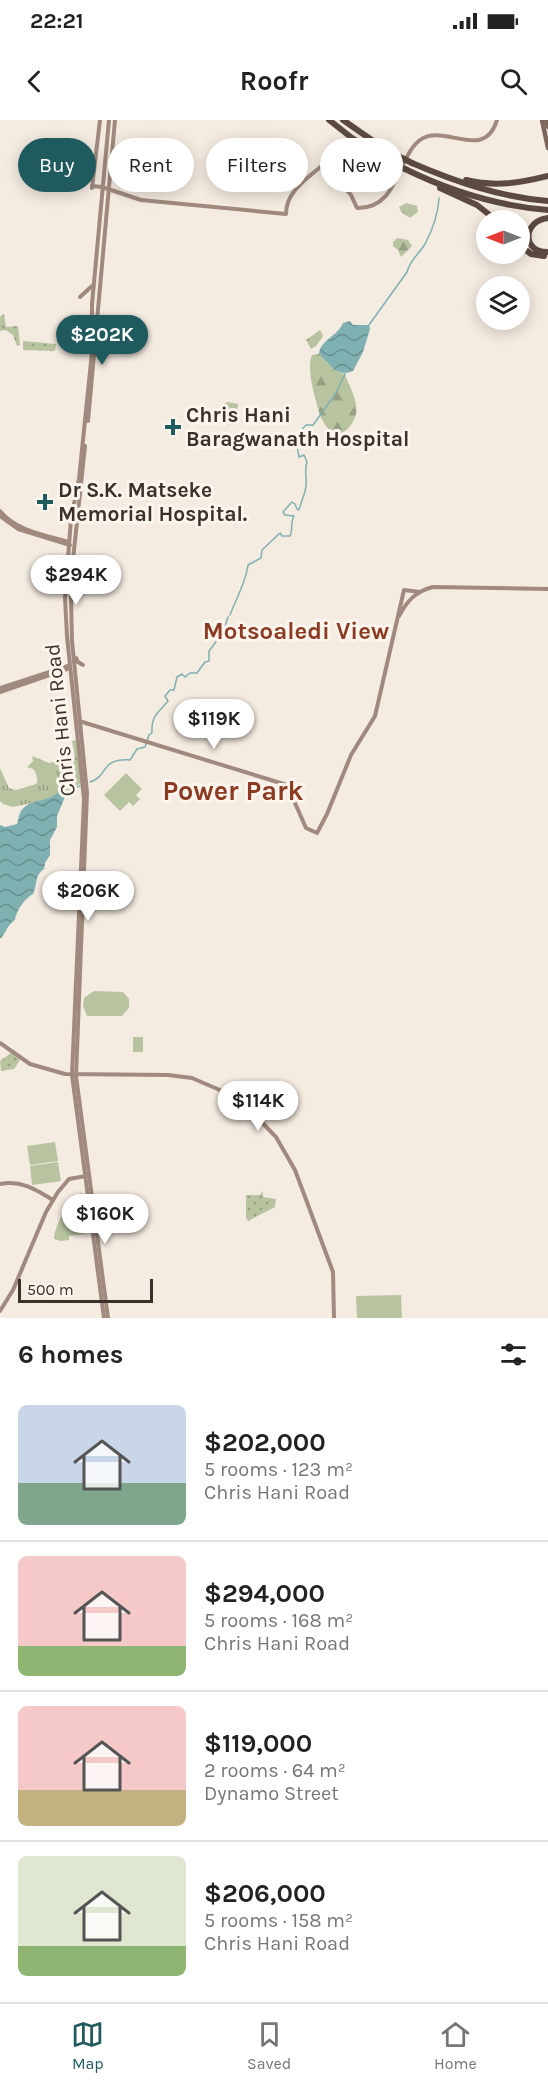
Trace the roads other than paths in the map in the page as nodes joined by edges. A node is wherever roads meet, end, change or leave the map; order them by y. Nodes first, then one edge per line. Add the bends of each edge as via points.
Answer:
1 (100, 120) edge
2 (109, 120) edge
3 (115, 120) edge
4 (329, 120) edge
5 (343, 120) edge
6 (497, 120) edge
7 (544, 120) edge
8 (548, 127) edge
9 (548, 148) edge
10 (96, 157) edge
11 (404, 169) junction
12 (436, 173) junction
13 (104, 174) junction
14 (548, 176) edge
15 (96, 178) edge
16 (96, 178) edge
17 (104, 189) junction
18 (104, 197) junction
19 (548, 201) edge
20 (483, 210) edge
21 (548, 210) edge
22 (548, 218) edge
23 (530, 253) edge
24 (548, 254) edge
25 (94, 281) junction
26 (80, 297) dead end
27 (94, 368) junction
28 (89, 382) junction
29 (0, 511) edge
30 (0, 516) edge
31 (70, 534) junction
32 (61, 541) junction
33 (68, 543) junction
34 (74, 544) junction
35 (68, 553) junction
36 (548, 589) edge
37 (420, 592) junction
38 (397, 618) junction
39 (74, 652) junction
40 (69, 658) junction
41 (73, 668) junction
42 (62, 669) junction
43 (71, 676) junction
44 (0, 690) edge
45 (78, 720) junction
46 (82, 860) junction
47 (0, 1043) edge
48 (76, 1062) junction
49 (86, 1075) junction
50 (74, 1076) junction
51 (86, 1175) junction
52 (0, 1184) edge
53 (53, 1200) junction
54 (99, 1250) junction
55 (101, 1268) junction
56 (0, 1311) edge
57 (106, 1318) edge
58 (333, 1318) edge

1 - 10 main road
2 - 13 main road, Chris Hani Road
3 - 17 main road, Chris Hani Road via 109,177
4 - 11 highway
5 - 12 highway, bridge via 404,159
6 - 17 main road via 489,134 477,140 436,135 420,140 391,190 363,208 357,208 324,164 291,195 286,214 141,200
7 - 8 main road
7 - 9 main road
11 - 20 highway
11 - 21 highway via 474,196
12 - 14 highway via 496,184
12 - 19 highway via 485,190
13 - 15 main road via 100,180
13 - 17 main road, Chris Hani Road
16 - 17 main road
17 - 18 main road, Chris Hani Road
17 - 18 main road
18 - 25 main road, Chris Hani Road
18 - 27 main road, Chris Hani Road
22 - 24 highway via 536,222 529,234 535,249
23 - 24 highway
25 - 26 main road
25 - 28 main road, Chris Hani Road
27 - 28 main road
27 - 34 main road, Chris Hani Road
28 - 31 main road, Chris Hani Road
29 - 32 main road via 17,525
30 - 32 main road via 18,529
31 - 32 main road
31 - 33 main road, Chris Hani Road
32 - 33 main road
32 - 35 main road
33 - 34 main road
33 - 35 main road, Chris Hani Road
34 - 39 main road, Chris Hani Road
35 - 40 main road, Chris Hani Road via 65,598
36 - 37 main road via 439,587
37 - 38 main road
37 - 38 main road via 404,590
38 - 45 main road via 375,716 351,755 317,833 306,828 287,785
39 - 41 main road, Chris Hani Road
39 - 41 main road via 83,666
40 - 41 main road, Chris Hani Road
40 - 42 main road
41 - 42 main road
41 - 43 main road, Chris Hani Road
41 - 45 main road, Chris Hani Road
42 - 43 main road
42 - 44 main road
43 - 45 main road, Chris Hani Road
45 - 46 main road, Chris Hani Road via 84,789
46 - 48 main road, Chris Hani Road
46 - 50 main road, Chris Hani Road
47 - 50 main road via 30,1064
48 - 49 main road
48 - 50 main road, Chris Hani Road
49 - 50 main road
49 - 58 main road via 192,1078 229,1094 264,1123 295,1170 332,1268
50 - 51 main road, Chris Hani Road
51 - 53 main road via 69,1179
51 - 54 main road, Chris Hani Road
51 - 57 main road, Chris Hani Road
52 - 53 main road via 28,1186
53 - 56 main road
54 - 55 main road, Chris Hani Road
54 - 55 main road via 106,1259
55 - 57 main road, Chris Hani Road

